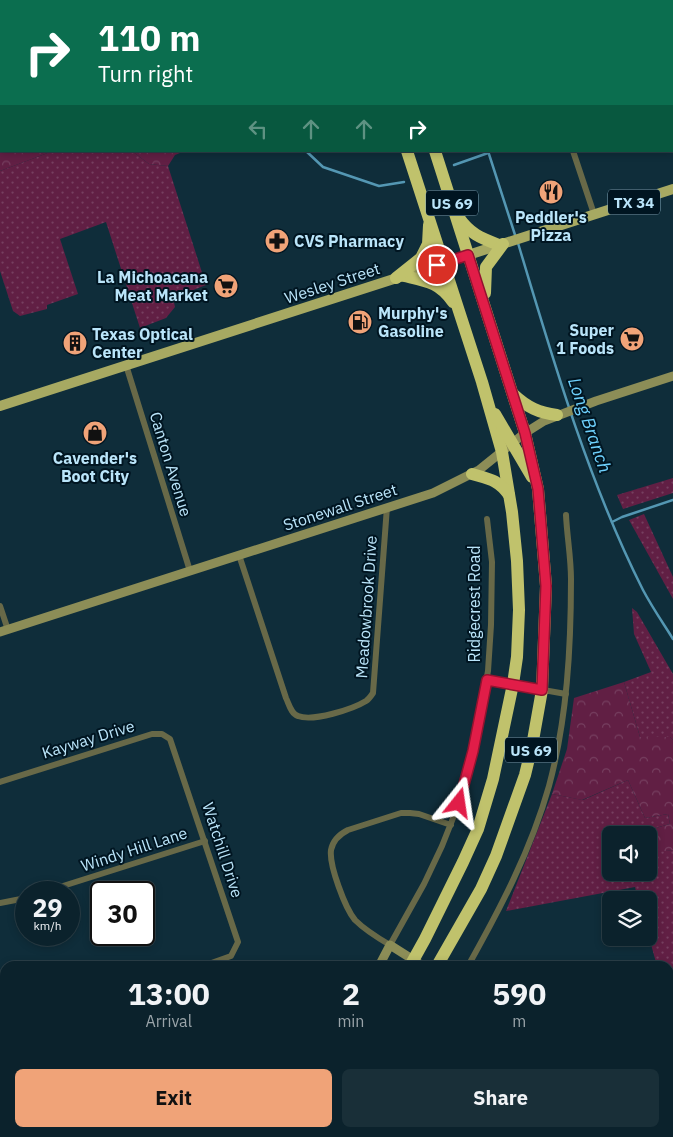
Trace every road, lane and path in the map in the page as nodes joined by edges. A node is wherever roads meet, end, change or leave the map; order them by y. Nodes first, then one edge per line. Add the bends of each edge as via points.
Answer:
1 (408, 152) edge
2 (435, 152) edge
3 (573, 152) edge
4 (673, 189) edge
5 (455, 214) junction
6 (594, 214) junction
7 (430, 220) junction
8 (503, 244) junction
9 (468, 255) junction
10 (444, 263) junction
11 (400, 277) junction
12 (486, 308) junction
13 (459, 311) junction
14 (126, 366) junction
15 (673, 376) edge
16 (514, 395) junction
17 (489, 404) junction
18 (0, 406) edge
19 (559, 414) junction
20 (525, 433) junction
21 (513, 443) junction
22 (502, 452) junction
23 (472, 474) junction
24 (538, 489) junction
25 (509, 496) junction
26 (387, 507) junction
27 (566, 515) dead end
28 (487, 519) dead end
29 (239, 555) junction
30 (190, 571) junction
31 (0, 606) edge
32 (4, 631) edge
33 (487, 680) junction
34 (513, 684) junction
35 (542, 690) junction
36 (566, 694) junction
37 (176, 753) joint
38 (0, 782) edge
39 (451, 825) junction
40 (205, 841) junction
41 (79, 881) edge
42 (15, 900) edge
43 (0, 903) edge
44 (390, 945) junction
45 (217, 961) edge
46 (382, 961) edge
47 (411, 961) edge
48 (416, 961) edge
49 (441, 961) edge
50 (471, 961) edge

1 - 7 highway, US 69
2 - 5 highway, US 69
3 - 6 street
4 - 6 main road, Wesley Street / TX 34
5 - 8 highway via 466,229 483,239
5 - 9 highway, US 69
6 - 8 main road, Wesley Street / TX 34
7 - 10 highway, US 69
7 - 11 highway via 428,244 421,258
8 - 9 main road, Wesley Street / TX 34
8 - 12 highway via 486,267
9 - 10 main road, Wesley Street / TX 34
9 - 12 highway, US 69
10 - 11 main road, Wesley Street / TX 34
10 - 13 highway, US 69
11 - 13 highway via 428,281 442,288
11 - 14 main road, Wesley Street / TX 34
12 - 16 highway, US 69
13 - 17 highway, US 69
14 - 18 main road, Wesley Street / TX 34
14 - 30 street, Canton Avenue
15 - 19 street, Stonewall Street
16 - 19 highway via 529,407
16 - 20 highway, US 69
17 - 21 highway
17 - 22 highway, US 69
19 - 20 street, Stonewall Street
20 - 21 street, Stonewall Street
20 - 24 highway, US 69
21 - 22 street, Stonewall Street
21 - 24 highway
22 - 23 street, Stonewall Street
22 - 25 highway, US 69
23 - 25 highway via 496,481
23 - 26 street, Stonewall Street via 433,493
24 - 35 highway, US 69 via 546,586
25 - 34 highway, US 69 via 519,610
26 - 29 street, Stonewall Street
26 - 29 street, Meadowbrook Drive via 373,693 367,701 329,715 306,718 292,713
27 - 36 street via 571,578
28 - 33 street, Ridgecrest Road via 492,562
29 - 30 street, Stonewall Street
30 - 32 street, Stonewall Street
31 - 32 street
33 - 34 street
33 - 39 street, Ridgecrest Road via 473,751
34 - 35 street
34 - 48 highway, US 69 via 493,779 478,829
35 - 36 street
35 - 49 highway, US 69 via 525,775 496,856
36 - 50 street via 558,745 538,819 505,897
37 - 38 street, Kayway Drive via 170,739 157,733
37 - 40 street, Watchill Drive
39 - 44 street, Ridgecrest Road via 424,884
39 - 44 street via 419,814 401,813 348,830 333,844 331,857 351,914 372,934
40 - 41 street, Windy Hill Lane
40 - 45 street, Watchill Drive via 238,942 231,956
42 - 43 street
44 - 46 street, Ridgecrest Road
44 - 47 street

